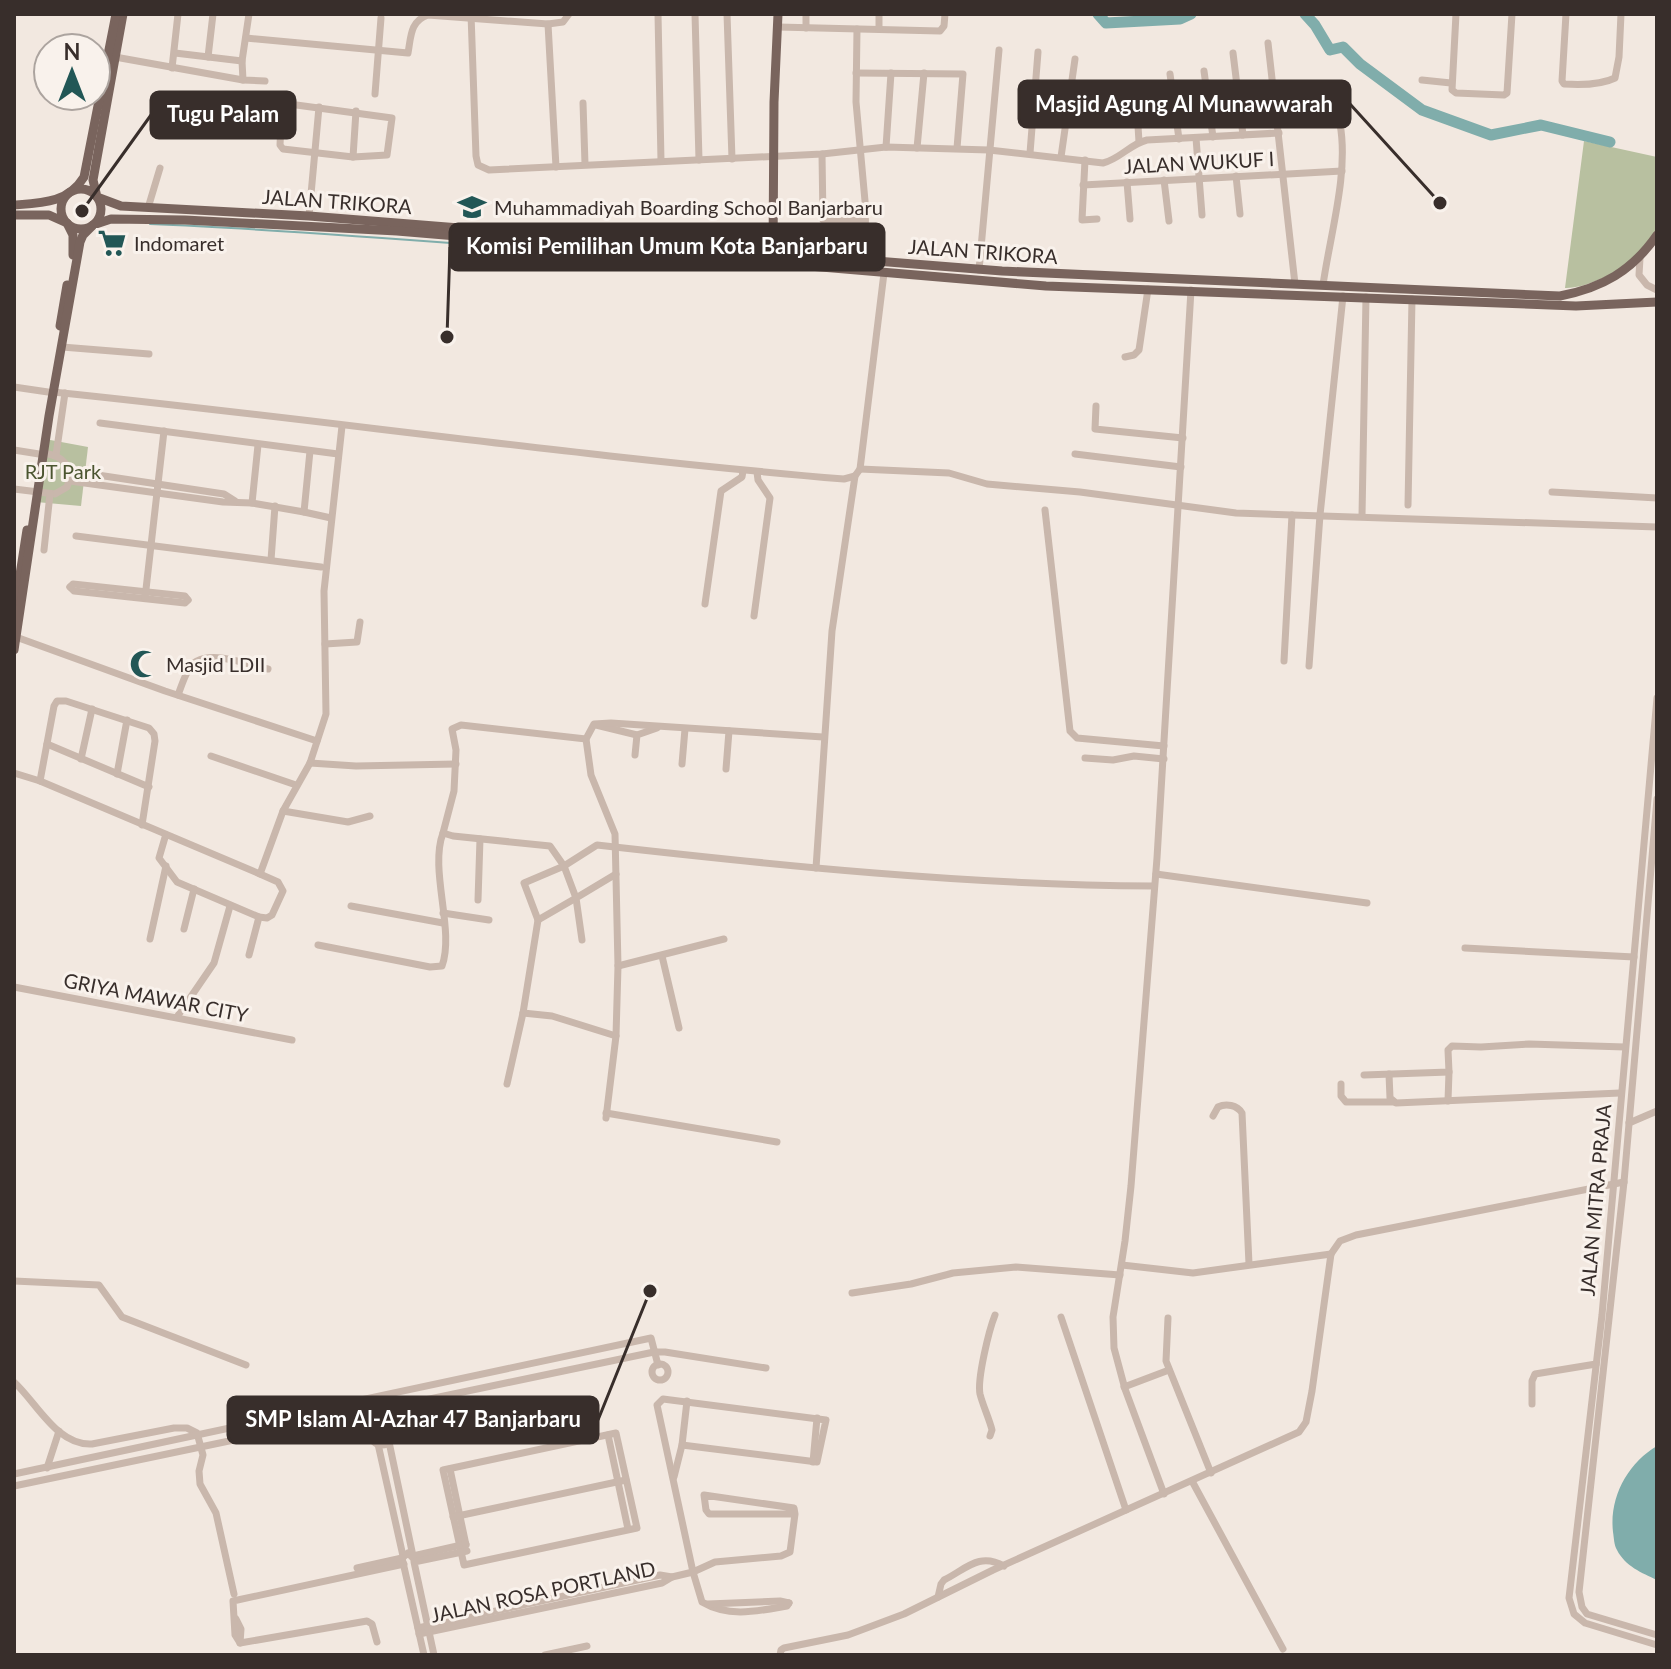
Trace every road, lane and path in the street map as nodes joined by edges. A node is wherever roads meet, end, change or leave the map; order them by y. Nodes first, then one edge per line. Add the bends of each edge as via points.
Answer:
1 (116, 14) edge
2 (123, 14) edge
3 (178, 14) edge
4 (213, 14) edge
5 (249, 14) edge
6 (409, 14) edge
7 (428, 14) edge
8 (569, 14) edge
9 (658, 14) edge
10 (695, 14) edge
11 (727, 14) edge
12 (778, 14) edge
13 (806, 14) edge
14 (879, 14) edge
15 (945, 14) edge
16 (1456, 14) edge
17 (1512, 14) edge
18 (1566, 14) edge
19 (1621, 14) edge
20 (470, 15) edge
21 (381, 18) dead end
22 (419, 18) junction
23 (548, 24) junction
24 (778, 27) junction
25 (806, 28) junction
26 (857, 29) junction
27 (879, 29) junction
28 (246, 38) junction
29 (1268, 43) dead end
30 (378, 50) junction
31 (999, 50) dead end
32 (1038, 52) dead end
33 (175, 53) junction
34 (1233, 53) dead end
35 (115, 57) junction
36 (208, 57) junction
37 (1075, 59) dead end
38 (242, 61) junction
39 (172, 68) junction
40 (1204, 71) dead end
41 (856, 73) junction
42 (891, 73) junction
43 (924, 73) junction
44 (1170, 74) dead end
45 (243, 80) junction
46 (1422, 80) dead end
47 (265, 81) dead end
48 (1451, 83) junction
49 (375, 94) dead end
50 (267, 101) dead end
51 (282, 103) junction
52 (583, 103) dead end
53 (319, 107) junction
54 (1137, 110) dead end
55 (356, 111) junction
56 (1340, 124) dead end
57 (1279, 133) junction
58 (1243, 135) junction
59 (1213, 137) junction
60 (1196, 138) junction
61 (1179, 139) junction
62 (1139, 142) junction
63 (886, 147) junction
64 (917, 148) junction
65 (957, 148) junction
66 (859, 150) junction
67 (989, 150) junction
68 (1030, 153) junction
69 (315, 154) junction
70 (822, 154) junction
71 (774, 156) junction
72 (353, 157) junction
73 (1061, 157) junction
74 (732, 159) junction
75 (699, 160) junction
76 (1085, 160) junction
77 (661, 161) junction
78 (585, 164) junction
79 (556, 167) junction
80 (160, 168) dead end
81 (1342, 171) junction
82 (1284, 173) junction
83 (1236, 176) junction
84 (1199, 178) junction
85 (1164, 180) junction
86 (1127, 182) junction
87 (1083, 185) junction
88 (71, 192) junction
89 (97, 197) junction
90 (14, 205) edge
91 (148, 208) junction
92 (1240, 214) dead end
93 (14, 215) edge
94 (1202, 215) dead end
95 (309, 216) junction
96 (1097, 219) dead end
97 (1130, 219) dead end
98 (865, 220) junction
99 (1169, 221) dead end
100 (67, 223) junction
101 (93, 225) junction
102 (1655, 240) edge
103 (575, 242) junction
104 (866, 248) junction
105 (773, 253) junction
106 (1642, 253) junction
107 (795, 254) junction
108 (866, 261) junction
109 (897, 268) junction
110 (979, 270) junction
111 (884, 273) junction
112 (1295, 284) junction
113 (1323, 285) junction
114 (1218, 286) junction
115 (1148, 289) junction
116 (1191, 290) junction
117 (1657, 290) edge
118 (1343, 296) junction
119 (1474, 296) junction
120 (1366, 297) junction
121 (1412, 299) junction
122 (1657, 302) edge
123 (62, 347) junction
124 (149, 354) dead end
125 (1125, 357) dead end
126 (14, 387) edge
127 (51, 392) junction
128 (65, 393) junction
129 (1096, 406) dead end
130 (100, 423) dead end
131 (342, 426) junction
132 (164, 431) junction
133 (1183, 438) junction
134 (258, 445) junction
135 (14, 450) edge
136 (310, 451) junction
137 (41, 453) junction
138 (338, 454) junction
139 (1075, 454) dead end
140 (56, 455) junction
141 (1181, 467) junction
142 (71, 471) junction
143 (743, 471) junction
144 (757, 472) junction
145 (857, 472) junction
146 (70, 481) junction
147 (159, 484) junction
148 (14, 489) edge
149 (36, 492) junction
150 (1552, 492) dead end
151 (50, 494) junction
152 (158, 494) junction
153 (1657, 498) edge
154 (235, 501) junction
155 (252, 503) junction
156 (1408, 505) dead end
157 (275, 506) junction
158 (1179, 507) junction
159 (1045, 510) dead end
160 (304, 512) junction
161 (1292, 515) junction
162 (1320, 515) junction
163 (1362, 516) junction
164 (331, 518) junction
165 (1657, 527) edge
166 (76, 536) dead end
167 (153, 546) junction
168 (44, 550) dead end
169 (271, 560) junction
170 (321, 567) dead end
171 (17, 569) edge
172 (145, 595) junction
173 (705, 604) dead end
174 (14, 613) edge
175 (754, 616) dead end
176 (360, 622) dead end
177 (16, 637) junction
178 (325, 644) junction
179 (14, 650) edge
180 (1284, 661) dead end
181 (1309, 666) dead end
182 (268, 669) dead end
183 (178, 695) junction
184 (1657, 698) edge
185 (92, 709) junction
186 (127, 720) junction
187 (594, 724) junction
188 (659, 727) junction
189 (685, 729) junction
190 (729, 731) junction
191 (637, 735) junction
192 (823, 737) junction
193 (586, 739) junction
194 (317, 741) junction
195 (47, 744) junction
196 (1164, 746) junction
197 (635, 755) dead end
198 (211, 756) dead end
199 (1085, 758) dead end
200 (81, 759) junction
201 (1164, 759) junction
202 (310, 763) junction
203 (456, 764) junction
204 (682, 764) dead end
205 (726, 769) dead end
206 (14, 773) edge
207 (117, 774) junction
208 (40, 781) junction
209 (296, 785) junction
210 (149, 787) junction
211 (1657, 799) edge
212 (283, 811) junction
213 (370, 816) dead end
214 (142, 825) junction
215 (443, 833) junction
216 (166, 834) junction
217 (480, 839) junction
218 (614, 849) junction
219 (166, 866) junction
220 (564, 866) junction
221 (816, 868) junction
222 (260, 874) junction
223 (616, 874) junction
224 (1156, 874) junction
225 (1154, 886) junction
226 (194, 889) junction
227 (576, 898) junction
228 (478, 900) dead end
229 (1367, 903) dead end
230 (230, 906) junction
231 (351, 906) dead end
232 (443, 913) junction
233 (259, 917) junction
234 (489, 920) dead end
235 (538, 920) junction
236 (443, 923) junction
237 (184, 929) dead end
238 (150, 939) dead end
239 (724, 939) dead end
240 (582, 940) dead end
241 (318, 945) dead end
242 (1465, 948) dead end
243 (249, 955) dead end
244 (662, 956) junction
245 (1634, 957) junction
246 (618, 966) junction
247 (14, 987) edge
248 (523, 1013) junction
249 (177, 1017) junction
250 (679, 1028) dead end
251 (616, 1036) junction
252 (292, 1040) dead end
253 (1625, 1047) junction
254 (1449, 1072) junction
255 (1389, 1074) junction
256 (1364, 1075) dead end
257 (507, 1084) dead end
258 (1341, 1084) dead end
259 (1620, 1093) junction
260 (1448, 1101) junction
261 (1393, 1102) junction
262 (1657, 1111) edge
263 (1213, 1116) dead end
264 (1629, 1123) junction
265 (777, 1142) dead end
266 (1624, 1182) junction
267 (1614, 1184) junction
268 (1331, 1254) junction
269 (1249, 1264) junction
270 (1122, 1265) junction
271 (1120, 1275) junction
272 (14, 1281) edge
273 (852, 1293) dead end
274 (995, 1315) dead end
275 (1061, 1317) dead end
276 (1168, 1318) dead end
277 (654, 1352) junction
278 (1596, 1364) junction
279 (246, 1365) dead end
280 (766, 1368) dead end
281 (1169, 1370) junction
282 (14, 1382) edge
283 (1124, 1387) junction
284 (382, 1395) junction
285 (364, 1399) junction
286 (663, 1399) junction
287 (687, 1401) junction
288 (1532, 1404) dead end
289 (386, 1410) junction
290 (368, 1414) junction
291 (466, 1419) dead end
292 (389, 1423) junction
293 (371, 1427) junction
294 (59, 1431) junction
295 (210, 1431) junction
296 (198, 1433) junction
297 (394, 1434) junction
298 (990, 1436) dead end
299 (389, 1442) junction
300 (213, 1444) junction
301 (378, 1444) junction
302 (682, 1445) junction
303 (202, 1447) junction
304 (393, 1461) junction
305 (383, 1463) junction
306 (47, 1468) junction
307 (1211, 1473) junction
308 (14, 1474) edge
309 (622, 1481) junction
310 (1192, 1481) junction
311 (673, 1483) junction
312 (14, 1486) edge
313 (1164, 1494) junction
314 (1126, 1510) junction
315 (795, 1514) junction
316 (456, 1516) junction
317 (463, 1548) junction
318 (413, 1559) junction
319 (403, 1561) junction
320 (1004, 1566) junction
321 (357, 1568) dead end
322 (693, 1572) junction
323 (234, 1594) dead end
324 (938, 1597) junction
325 (703, 1604) junction
326 (428, 1629) junction
327 (419, 1631) junction
328 (1657, 1635) edge
329 (377, 1642) dead end
330 (1657, 1645) edge
331 (587, 1646) dead end
332 (1283, 1649) dead end
333 (572, 1652) edge
334 (424, 1655) edge
335 (434, 1655) edge
336 (545, 1655) edge
337 (780, 1655) edge

1 - 88 main road via 88,166
2 - 35 main road
3 - 33 street
4 - 36 street
5 - 28 street
6 - 22 street
7 - 20 street
7 - 22 street
8 - 23 street via 563,22
9 - 77 street
10 - 75 street
11 - 74 street
12 - 24 main road
13 - 25 street
14 - 27 street
15 - 27 street via 940,31
16 - 48 street
17 - 48 street via 1507,94 1456,93
18 - 19 street via 1563,83 1588,84 1613,79
20 - 23 street
20 - 79 street via 478,165 495,170
21 - 30 street
22 - 30 street via 408,53
23 - 79 street
24 - 25 street
24 - 71 main road
25 - 26 street
26 - 27 street
26 - 41 street
28 - 30 street
28 - 38 street
29 - 57 street
30 - 49 street
31 - 67 street
32 - 68 street
33 - 36 street
33 - 39 street
34 - 58 street
35 - 39 street
35 - 89 main road via 93,180
36 - 38 street
37 - 73 street
38 - 45 street
39 - 45 street
40 - 59 street
41 - 42 street
41 - 66 street
42 - 43 street
42 - 63 street
43 - 64 street
43 - 65 street via 963,74
44 - 61 street
45 - 47 street
46 - 48 street
50 - 51 street
51 - 53 street
51 - 69 street via 281,148
52 - 78 street
53 - 55 street
53 - 69 street
54 - 62 street
55 - 72 street
55 - 72 street via 392,118 387,155
56 - 81 street
57 - 58 street
57 - 82 street
58 - 59 street
59 - 60 street
60 - 61 street
60 - 84 street
61 - 62 street
62 - 76 street via 1108,162
63 - 64 street
63 - 66 street
64 - 65 street
65 - 67 street
66 - 70 street
66 - 98 street
67 - 68 street
67 - 110 street
68 - 73 street
69 - 72 street
69 - 95 street
70 - 71 street
70 - 98 street via 823,220
71 - 74 street
71 - 105 main road
73 - 76 street
74 - 75 street
75 - 77 street
76 - 87 street
77 - 78 street
78 - 79 street
80 - 91 street
81 - 82 street, JALAN WUKUF I
81 - 113 street
82 - 83 street, JALAN WUKUF I
82 - 112 street
83 - 84 street, JALAN WUKUF I
83 - 92 street
84 - 85 street, JALAN WUKUF I
84 - 94 street
85 - 86 street, JALAN WUKUF I
85 - 99 street
86 - 87 street, JALAN WUKUF I
86 - 97 street
87 - 96 street via 1082,220
88 - 89 main road via 82,189
88 - 90 main road via 57,201
88 - 100 main road via 61,206
89 - 91 main road, JALAN TRIKORA
89 - 101 main road via 100,215
91 - 95 main road, JALAN TRIKORA
93 - 100 main road via 49,215
95 - 103 main road, JALAN TRIKORA
98 - 104 street
100 - 101 main road via 77,228
100 - 127 main road via 73,253
101 - 103 main road, JALAN TRIKORA via 132,218
101 - 123 main road via 80,242
102 - 106 main road, JALAN TRIKORA
103 - 105 main road, JALAN TRIKORA
103 - 111 main road, JALAN TRIKORA
104 - 107 street via 795,243
104 - 108 street
105 - 107 main road, JALAN TRIKORA
106 - 117 street via 1639,275
106 - 119 main road, JALAN TRIKORA via 1588,291
107 - 108 main road, JALAN TRIKORA
108 - 109 main road, JALAN TRIKORA
109 - 110 main road, JALAN TRIKORA
109 - 111 main road, JALAN TRIKORA
109 - 115 main road, JALAN TRIKORA via 1046,286
110 - 114 main road, JALAN TRIKORA
111 - 145 street
112 - 113 main road, JALAN TRIKORA
112 - 114 main road, JALAN TRIKORA
113 - 119 main road, JALAN TRIKORA
114 - 116 main road, JALAN TRIKORA
114 - 118 main road, JALAN TRIKORA
115 - 116 main road, JALAN TRIKORA
115 - 125 street via 1139,350
116 - 133 street
118 - 120 main road, JALAN TRIKORA
118 - 162 street
119 - 121 main road, JALAN TRIKORA
119 - 122 main road, JALAN TRIKORA via 1576,306
120 - 121 main road, JALAN TRIKORA
120 - 163 street
121 - 156 street
123 - 124 street
123 - 127 main road
126 - 127 street
127 - 128 street
127 - 137 main road
128 - 131 street
128 - 140 street
129 - 133 street via 1091,428
130 - 132 street
131 - 138 street
131 - 143 street
132 - 134 street
132 - 147 street
133 - 141 street
134 - 136 street
134 - 155 street
135 - 137 street
136 - 138 street
136 - 160 street
137 - 140 street
137 - 149 main road
138 - 164 street
139 - 141 street
140 - 142 street
141 - 158 street
142 - 146 street
142 - 147 street
143 - 144 street
143 - 173 street via 721,491
144 - 145 street via 844,479
144 - 175 street via 770,498
145 - 158 street via 949,473 987,484
145 - 192 street via 832,631
146 - 151 street via 63,491
146 - 152 street
147 - 152 street
147 - 154 street via 224,494
148 - 149 street
149 - 151 street
149 - 171 main road
149 - 177 main road
150 - 153 street
151 - 168 street
152 - 154 street
152 - 167 street
154 - 155 street
155 - 157 street
157 - 160 street
157 - 169 street
158 - 161 street
158 - 196 street
159 - 196 street via 1071,734
160 - 164 street
161 - 162 street
161 - 180 street
162 - 163 street
162 - 181 street
163 - 165 street
164 - 178 street
166 - 167 street
167 - 169 street
167 - 172 street
169 - 170 street
171 - 174 main road
172 - 172 street via 185,596 188,601
172 - 172 street via 74,591 70,587 73,584
176 - 178 street via 357,642
177 - 179 main road
177 - 183 street
178 - 194 street via 326,714
182 - 183 street via 216,658 198,660
183 - 194 street
184 - 245 street, JALAN MITRA PRAJA
185 - 186 street
185 - 195 street via 55,702
185 - 200 street
186 - 207 street
186 - 210 street via 154,734
187 - 188 street
187 - 191 street
187 - 193 street
188 - 189 street
188 - 191 street
189 - 190 street
189 - 204 street
190 - 192 street
190 - 205 street
191 - 197 street
192 - 221 street
193 - 203 street via 458,725 452,730
193 - 218 street via 591,775 614,829
194 - 202 street
195 - 200 street
195 - 208 street
196 - 201 street
198 - 209 street
199 - 201 street
200 - 207 street
201 - 224 street
202 - 203 street
202 - 209 street
203 - 215 street
206 - 208 street
207 - 210 street
208 - 214 street
209 - 212 street
210 - 214 street
211 - 264 street, JALAN MITRA PRAJA
212 - 213 street via 348,822
212 - 222 street
214 - 216 street
215 - 217 street
215 - 232 street
216 - 219 street via 159,857
216 - 222 street
217 - 220 street via 545,844
217 - 228 street
218 - 220 street via 597,845
218 - 221 street
218 - 223 street
219 - 226 street via 177,882
219 - 238 street
220 - 227 street
220 - 235 street via 524,883
221 - 225 street via 971,881
222 - 233 street via 278,882 283,891 272,915
223 - 227 street
223 - 246 street
224 - 225 street
224 - 229 street
225 - 270 street
226 - 230 street
226 - 237 street
227 - 235 street
227 - 240 street
230 - 233 street
230 - 249 street via 214,963
231 - 236 street
232 - 234 street
232 - 236 street
233 - 243 street
235 - 248 street
236 - 241 street via 444,962 439,967
239 - 244 street
242 - 245 street
244 - 246 street
244 - 250 street
245 - 253 street, JALAN MITRA PRAJA
246 - 251 street
247 - 249 street, GRIYA MAWAR CITY
248 - 251 street via 552,1016
248 - 257 street
249 - 252 street, GRIYA MAWAR CITY
251 - 265 street via 606,1116
253 - 254 street via 1452,1046
253 - 259 street, JALAN MITRA PRAJA
254 - 255 street
254 - 260 street
255 - 256 street
255 - 261 street
258 - 261 street via 1346,1102
259 - 260 street
259 - 267 street, JALAN MITRA PRAJA
260 - 261 street
262 - 264 street
263 - 269 street via 1225,1105 1242,1113
264 - 266 street, JALAN MITRA PRAJA
266 - 267 street
266 - 328 street, JALAN MITRA PRAJA via 1579,1592 1587,1614
267 - 268 street via 1356,1235 1340,1241
267 - 278 street, JALAN MITRA PRAJA
268 - 269 street
268 - 307 street via 1304,1426
269 - 270 street via 1193,1273
270 - 271 street
271 - 273 street via 1016,1267
271 - 283 street via 1112,1330
272 - 279 street via 99,1285 122,1317
274 - 298 street via 979,1392
275 - 314 street
276 - 281 street
277 - 280 street
277 - 284 street via 651,1338
277 - 286 street via 658,1365 652,1374 661,1380
277 - 289 street
278 - 288 street via 1535,1374
278 - 330 street, JALAN MITRA PRAJA via 1569,1598 1574,1614 1585,1623
281 - 283 street
281 - 307 street
282 - 294 street
283 - 313 street
284 - 285 street
284 - 289 street
285 - 290 street
285 - 295 street
286 - 287 street
286 - 311 street via 658,1411
287 - 302 street
287 - 302 street via 826,1422 818,1462
289 - 290 street
289 - 292 street
290 - 293 street
290 - 300 street
291 - 297 street
292 - 293 street via 379,1421
292 - 297 street
293 - 301 street
294 - 296 street via 86,1444 174,1428
294 - 306 street
295 - 296 street
295 - 300 street
296 - 303 street
296 - 306 street
297 - 299 street
299 - 301 street
299 - 304 street
300 - 303 street
301 - 305 street
302 - 311 street
303 - 312 street
303 - 323 street via 200,1484 216,1513
304 - 305 street
304 - 318 street
305 - 319 street
306 - 308 street
307 - 310 street
309 - 316 street
309 - 316 street via 608,1435 443,1470
309 - 317 street via 637,1528 464,1565
310 - 313 street
310 - 332 street
311 - 322 street
313 - 314 street
314 - 320 street
315 - 315 street via 709,1514 703,1496 793,1508
315 - 322 street, JALAN ROSA PORTLAND via 788,1554 728,1560
316 - 317 street
317 - 318 street
318 - 319 street
318 - 326 street
319 - 321 street
319 - 327 street
319 - 329 street via 233,1601 235,1639 240,1643 365,1621 372,1623
320 - 324 street
320 - 324 street via 993,1560 975,1562 944,1580
322 - 325 street
322 - 326 street, JALAN ROSA PORTLAND via 662,1583
324 - 337 street via 861,1631 784,1648
325 - 325 street via 741,1613 789,1603 780,1601
326 - 327 street, JALAN ROSA PORTLAND
326 - 335 street
327 - 334 street
331 - 333 street
333 - 336 street

